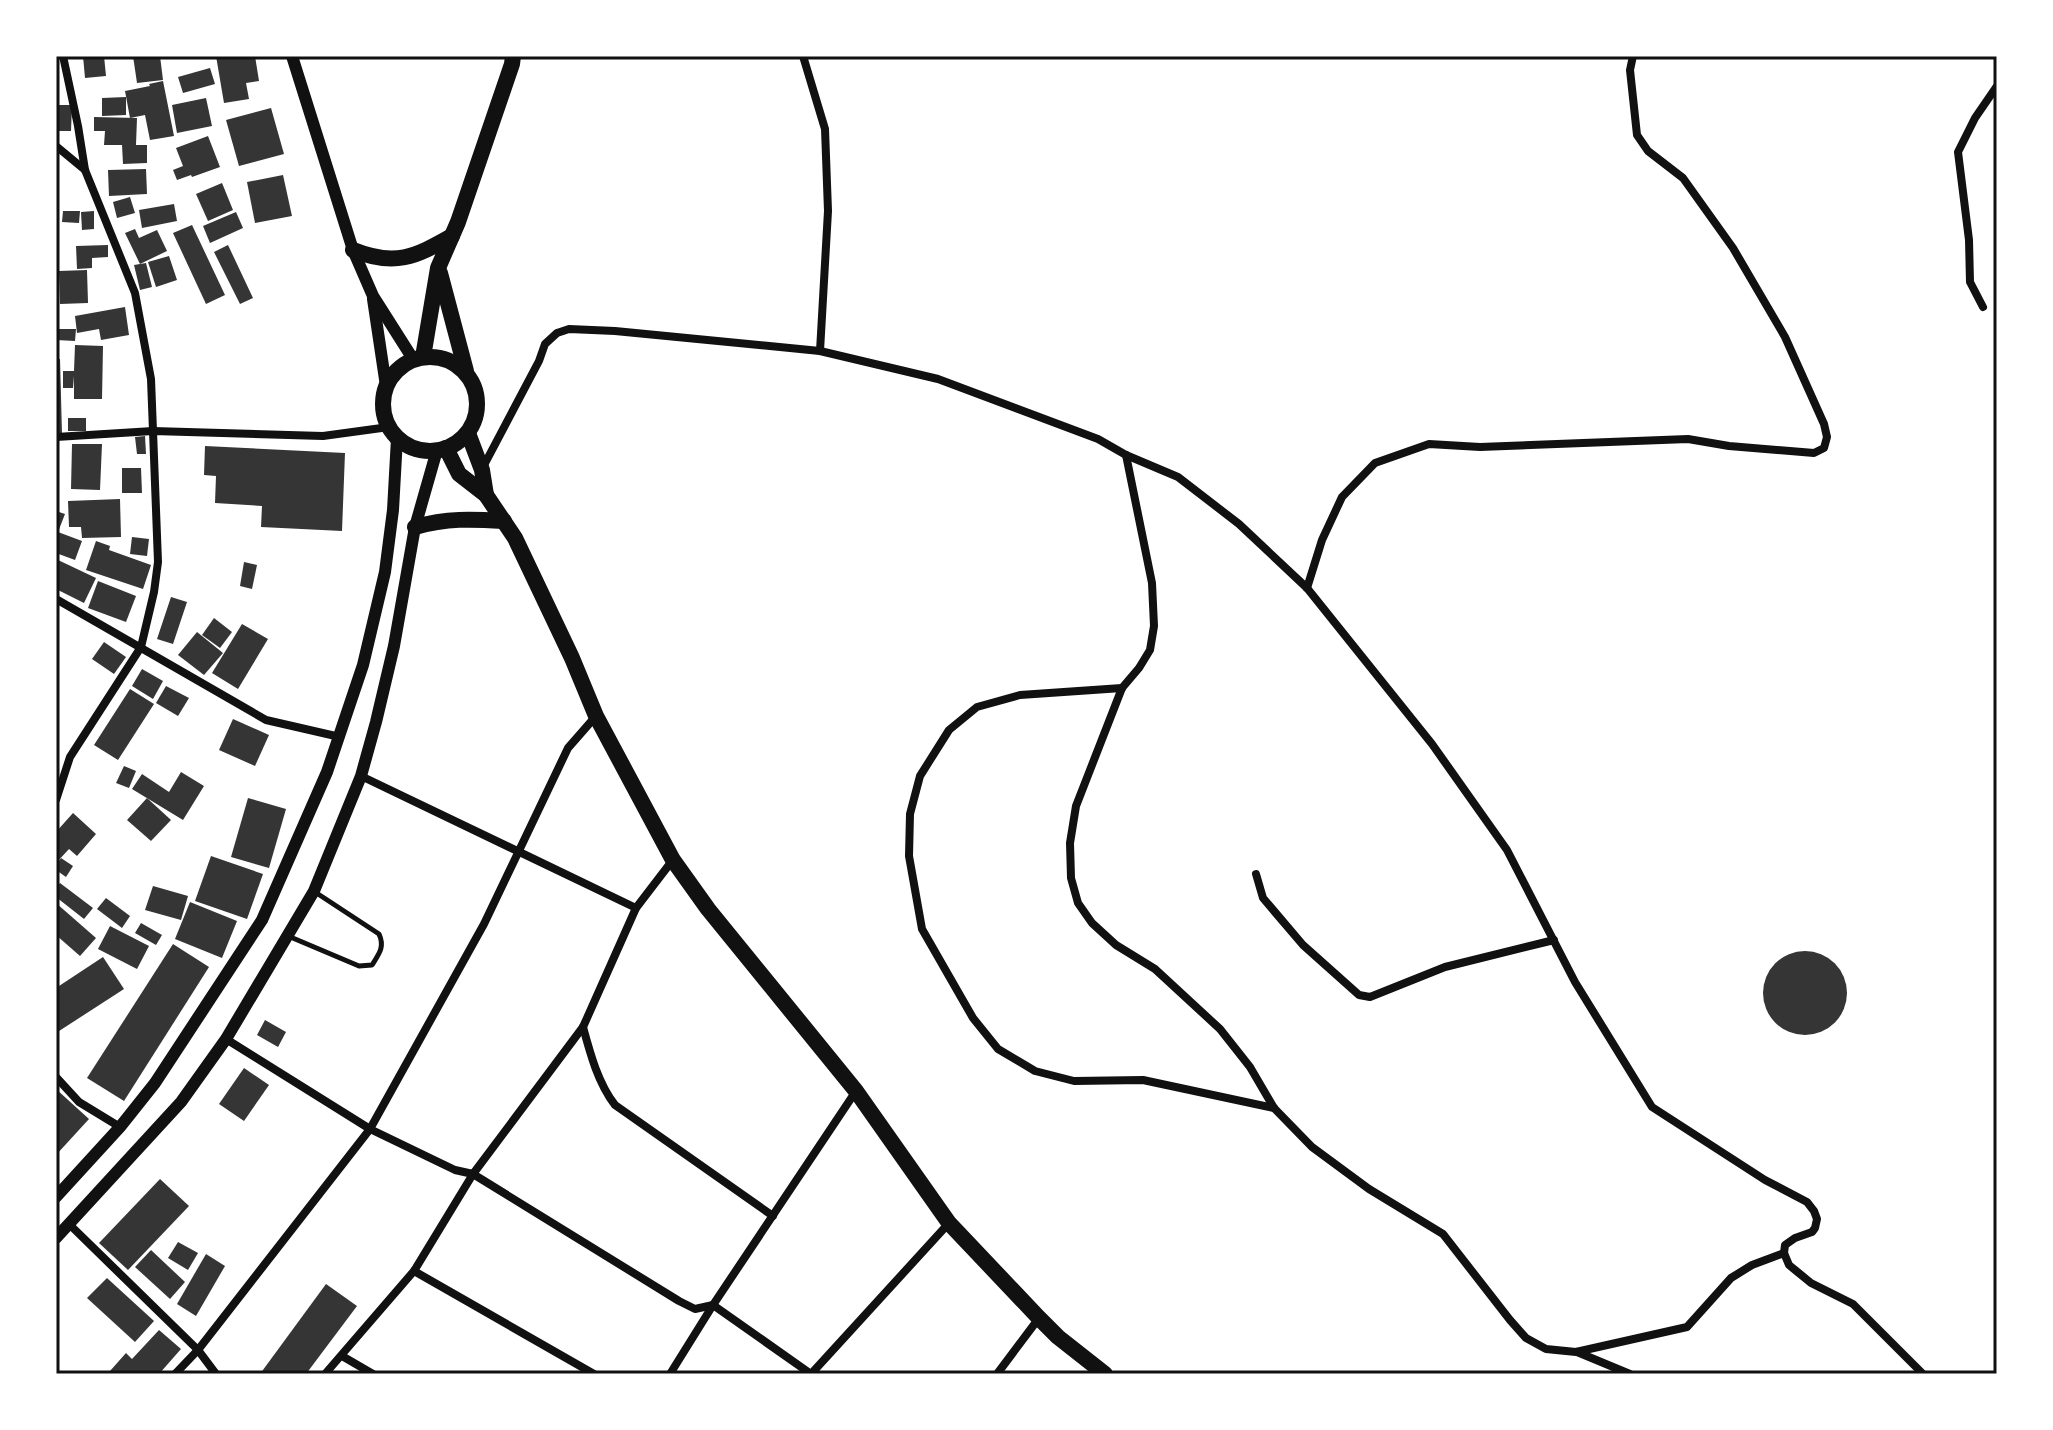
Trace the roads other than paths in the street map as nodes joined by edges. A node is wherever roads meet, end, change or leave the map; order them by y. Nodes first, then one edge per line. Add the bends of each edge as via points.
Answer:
1 (63, 56) edge
2 (292, 56) edge
3 (803, 56) edge
4 (1633, 56) edge
5 (515, 59) edge
6 (1997, 86) edge
7 (56, 146) edge
8 (85, 170) junction
9 (452, 236) junction
10 (353, 250) junction
11 (438, 268) junction
12 (373, 296) junction
13 (1983, 307) dead end
14 (820, 351) junction
15 (418, 358) junction
16 (466, 371) junction
17 (386, 386) junction
18 (153, 431) junction
19 (393, 432) junction
20 (468, 433) junction
21 (56, 437) edge
22 (442, 449) junction
23 (1126, 455) junction
24 (482, 470) junction
25 (486, 495) junction
26 (504, 521) junction
27 (415, 527) junction
28 (1307, 588) junction
29 (56, 599) edge
30 (141, 647) junction
31 (1122, 688) junction
32 (596, 716) junction
33 (340, 737) junction
34 (361, 776) junction
35 (56, 800) edge
36 (518, 853) junction
37 (673, 860) junction
38 (1256, 874) dead end
39 (314, 891) junction
40 (636, 908) junction
41 (288, 936) junction
42 (1554, 940) junction
43 (583, 1027) junction
44 (226, 1039) junction
45 (56, 1077) edge
46 (856, 1091) junction
47 (1274, 1108) junction
48 (120, 1127) junction
49 (370, 1129) junction
50 (473, 1174) junction
51 (56, 1197) edge
52 (773, 1216) junction
53 (949, 1223) junction
54 (69, 1224) junction
55 (56, 1238) edge
56 (1784, 1253) junction
57 (414, 1271) junction
58 (713, 1305) junction
59 (1039, 1318) junction
60 (198, 1350) junction
61 (1576, 1352) junction
62 (342, 1356) junction
63 (175, 1374) edge
64 (216, 1374) edge
65 (325, 1374) edge
66 (373, 1374) edge
67 (594, 1374) edge
68 (670, 1374) edge
69 (811, 1374) edge
70 (997, 1374) edge
71 (1105, 1374) edge
72 (1630, 1374) edge
73 (1923, 1374) edge

1 - 8 street
2 - 10 street
3 - 14 street via 825,129 828,211
4 - 28 street via 1637,135 1648,151 1683,178 1733,248 1785,337 1824,424 1824,448 1814,453 1688,439 1429,444 1375,463 1342,497
5 - 9 highway
6 - 13 street via 1958,152 1970,282
7 - 8 street
8 - 18 street via 135,293 151,379
9 - 10 highway via 400,258 375,258
9 - 11 highway
10 - 12 street
11 - 15 highway
11 - 16 highway
12 - 15 street
12 - 17 street
14 - 23 street via 938,379 1098,439
14 - 24 street via 615,331 557,333 545,344
15 - 16 highway via 439,357
15 - 17 highway via 402,366
16 - 20 highway via 478,402
17 - 19 highway via 384,414
18 - 19 street via 323,436
18 - 21 street
18 - 30 street via 158,562
19 - 22 highway via 409,446
19 - 33 street via 393,510 385,572
20 - 22 highway
20 - 24 highway
22 - 25 highway via 459,474
22 - 27 street
23 - 28 street via 1178,477 1239,524
23 - 31 street via 1152,583 1154,626 1150,650
24 - 25 highway
25 - 26 highway
26 - 27 highway via 457,519
26 - 32 highway
27 - 34 street via 394,646
28 - 42 street via 1432,744 1507,850
29 - 30 street
30 - 33 street via 266,720
30 - 35 street via 70,757
31 - 47 street via 1076,806 1070,855 1078,903 1116,945 1155,969 1220,1029
31 - 47 street via 1020,695 977,707 949,730 920,776 910,814 909,856 922,929 973,1018 998,1049 1035,1071 1074,1081 1143,1080
32 - 36 street via 568,748
32 - 37 highway
33 - 48 street via 262,920
34 - 36 street
34 - 39 street
36 - 40 street
36 - 49 street
37 - 40 street
37 - 46 highway
38 - 42 street via 1263,898 1303,945 1359,995 1370,997 1445,967
39 - 41 street
39 - 41 lane via 379,934 378,955 372,965 359,966
40 - 43 street
41 - 44 street
42 - 56 street via 1652,1107 1814,1211 1815,1228 1785,1245
43 - 50 street
43 - 52 street via 593,1064 615,1105
44 - 49 street
44 - 54 street via 181,1102
45 - 48 street via 79,1102
46 - 52 street
46 - 53 highway
47 - 61 street via 1312,1147 1443,1234 1526,1338 1546,1349
48 - 51 street
49 - 50 street
49 - 60 street
50 - 57 street
50 - 58 street via 679,1301 695,1309
52 - 58 street
53 - 59 highway
53 - 69 street
54 - 55 street
54 - 60 street
56 - 61 street via 1731,1278 1687,1327
56 - 73 street via 1789,1265 1811,1283 1853,1304
57 - 62 street
57 - 67 street
58 - 68 street
58 - 69 street
59 - 70 street
59 - 71 highway
60 - 63 street
60 - 64 street
61 - 72 street
62 - 65 street
62 - 66 street

